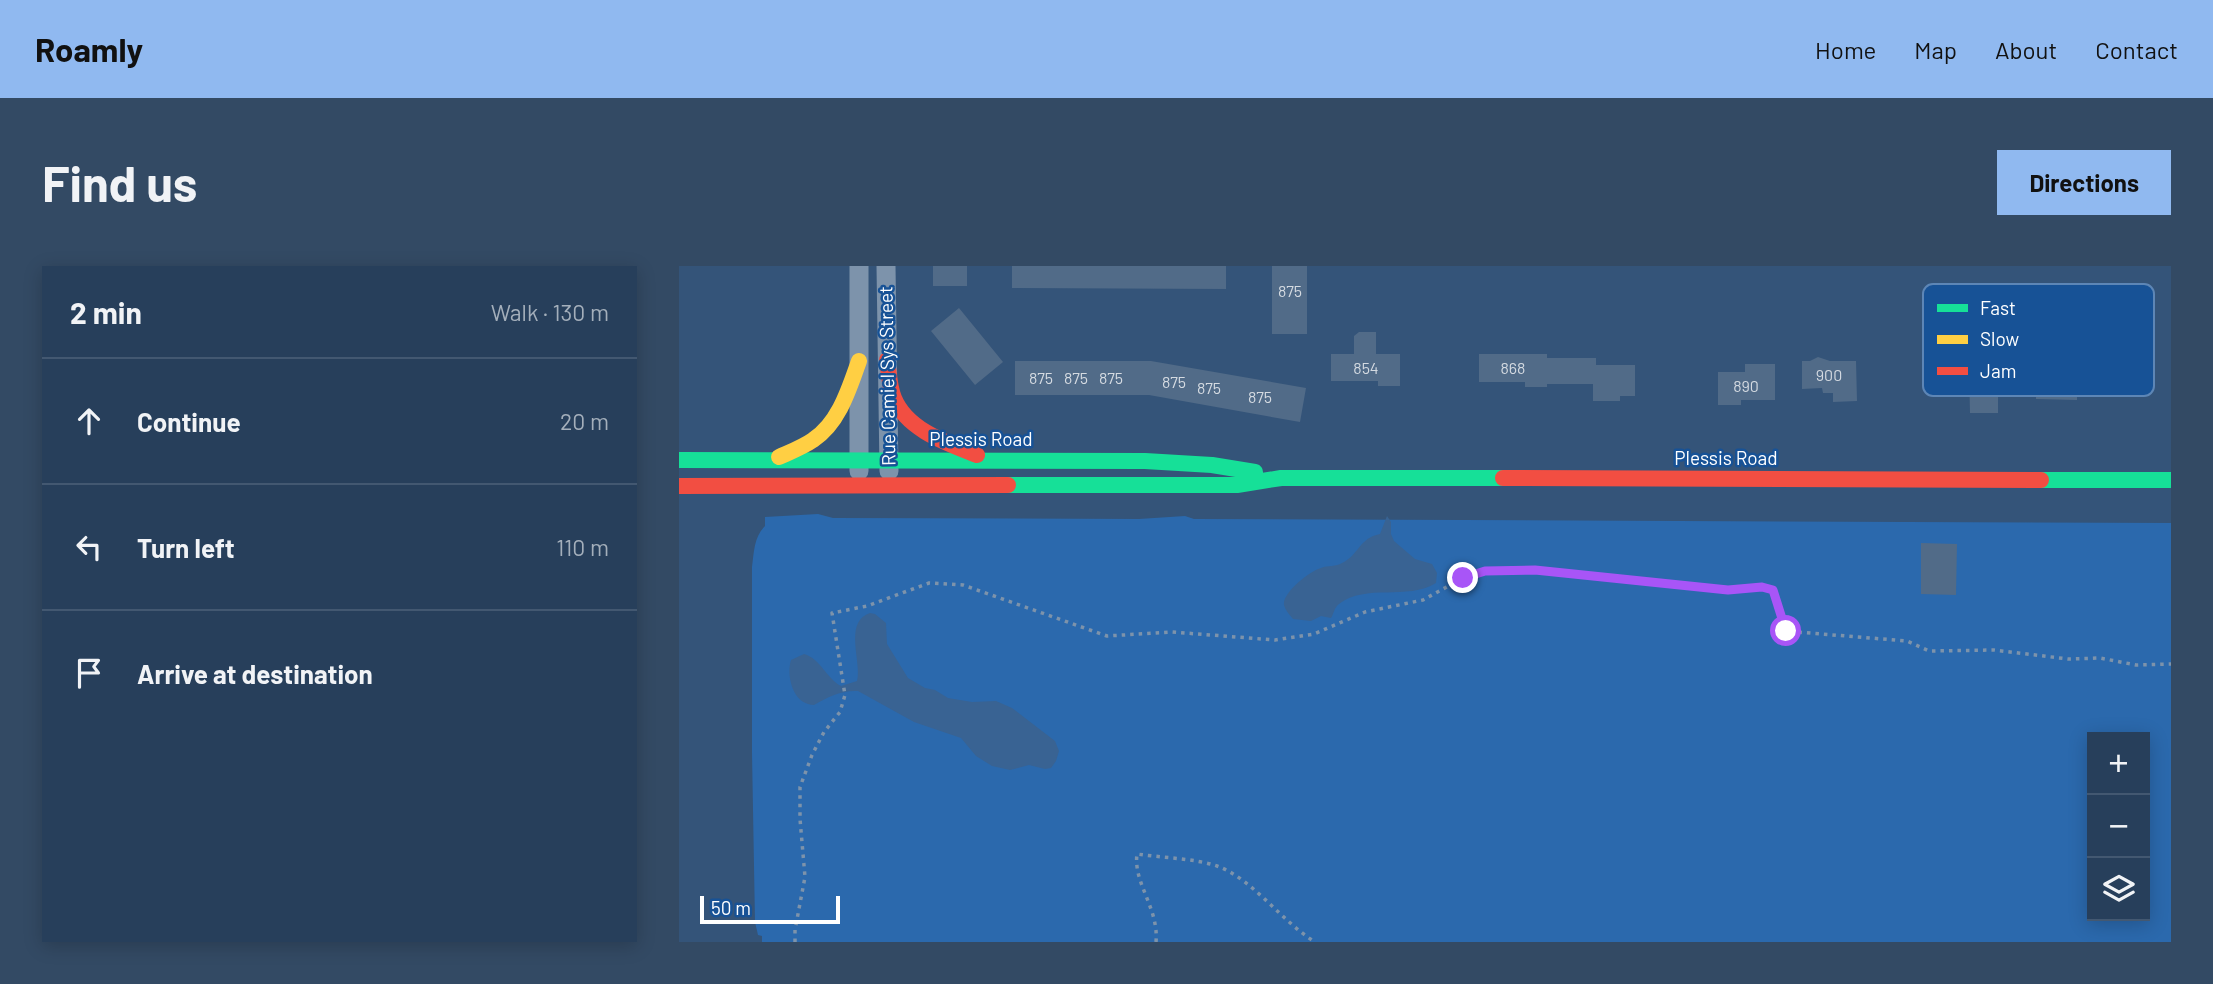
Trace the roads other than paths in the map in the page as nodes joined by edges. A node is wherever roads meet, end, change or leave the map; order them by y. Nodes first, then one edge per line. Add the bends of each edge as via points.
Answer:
1 (859, 266) edge
2 (886, 266) edge
3 (887, 360) junction
4 (859, 361) junction
5 (888, 459) junction
6 (679, 460) edge
7 (858, 460) junction
8 (770, 461) junction
9 (992, 461) junction
10 (1281, 478) junction
11 (2171, 480) edge
12 (679, 486) edge
13 (860, 486) junction
14 (889, 486) junction

1 - 4 street, Rue Camiel Sys Street
2 - 3 street, Rue Camiel Sys Street
3 - 5 street, Rue Camiel Sys Street
3 - 9 main road via 895,401 905,414 942,440
4 - 7 street, Rue Camiel Sys Street
4 - 8 main road via 840,408 824,431
5 - 7 main road, Plessis Road
5 - 9 main road, Plessis Road
5 - 14 street, Rue Camiel Sys Street
6 - 8 main road, Plessis Road
7 - 8 main road, Plessis Road
7 - 13 street, Rue Camiel Sys Street
9 - 10 main road, Plessis Road via 1186,464
10 - 11 main road, Plessis Road
10 - 14 main road, Plessis Road via 1237,485
12 - 13 main road, Plessis Road
13 - 14 main road, Plessis Road

